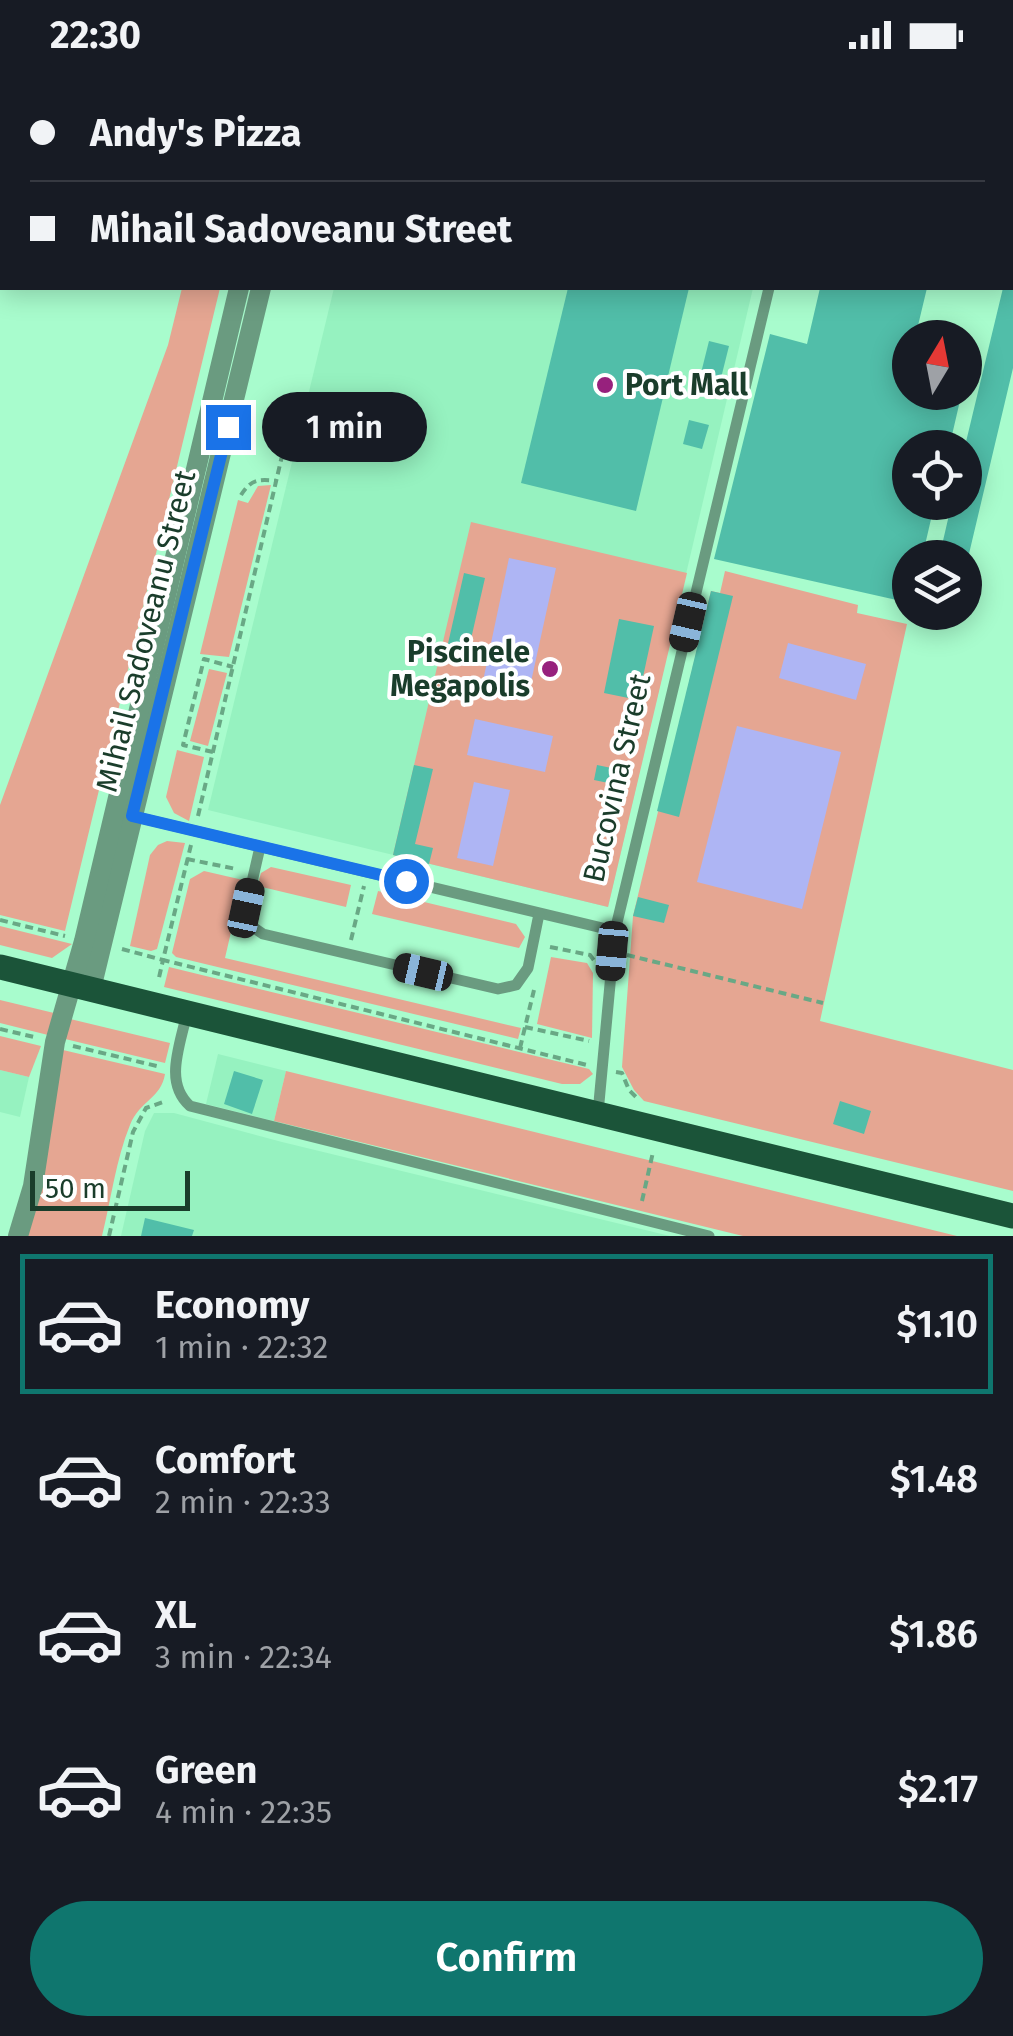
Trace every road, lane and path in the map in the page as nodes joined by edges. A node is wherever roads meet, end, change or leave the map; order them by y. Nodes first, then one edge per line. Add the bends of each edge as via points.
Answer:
1 (239, 290) edge
2 (260, 290) edge
3 (768, 290) edge
4 (285, 443) dead end
5 (277, 481) junction
6 (242, 496) dead end
7 (233, 666) junction
8 (213, 752) junction
9 (123, 814) junction
10 (194, 830) junction
11 (260, 847) junction
12 (187, 858) junction
13 (367, 872) junction
14 (253, 873) junction
15 (539, 914) junction
16 (0, 920) edge
17 (615, 931) junction
18 (93, 942) junction
19 (533, 944) junction
20 (612, 951) junction
21 (348, 954) junction
22 (163, 960) junction
23 (598, 965) dead end
24 (0, 967) edge
25 (538, 978) dead end
26 (82, 987) junction
27 (823, 1003) dead end
28 (188, 1012) junction
29 (525, 1026) junction
30 (0, 1029) edge
31 (55, 1042) junction
32 (595, 1042) dead end
33 (520, 1048) junction
34 (594, 1054) dead end
35 (175, 1070) junction
36 (180, 1096) junction
37 (598, 1113) junction
38 (658, 1128) junction
39 (1013, 1216) edge
40 (656, 1223) junction
41 (18, 1236) edge
42 (108, 1236) edge
43 (709, 1236) edge

1 - 9 street, Mihail Sadoveanu Street
2 - 9 street, Mihail Sadoveanu Street
3 - 17 lane, Bucovina Street
4 - 5 path
5 - 6 path via 258,479
5 - 7 path
7 - 8 path
7 - 8 path via 204,659 183,745
8 - 10 path
9 - 10 lane
9 - 18 street, Mihail Sadoveanu Street
10 - 11 lane
10 - 12 path
11 - 13 lane
11 - 14 lane
12 - 14 path
12 - 22 path
13 - 15 lane
13 - 21 path
14 - 21 lane via 247,923 263,934
15 - 17 lane
15 - 19 lane
16 - 18 path
17 - 20 lane, Bucovina Street
18 - 22 path
18 - 26 street, Mihail Sadoveanu Street
19 - 21 lane via 516,985 498,989
19 - 23 path via 590,956
20 - 27 path
20 - 37 lane, Bucovina Street
22 - 33 path
24 - 26 main road
25 - 29 path
26 - 28 main road
26 - 31 street, Mihail Sadoveanu Street
28 - 35 lane
28 - 37 main road
29 - 32 path
29 - 33 path
30 - 31 path
31 - 35 path
31 - 41 street, Mihail Sadoveanu Street via 33,1186
33 - 34 path via 592,1067
35 - 36 lane
36 - 40 lane via 209,1112
36 - 42 path via 146,1108 140,1117
37 - 38 main road
38 - 39 main road
38 - 40 path via 642,1197 642,1208
40 - 43 lane

